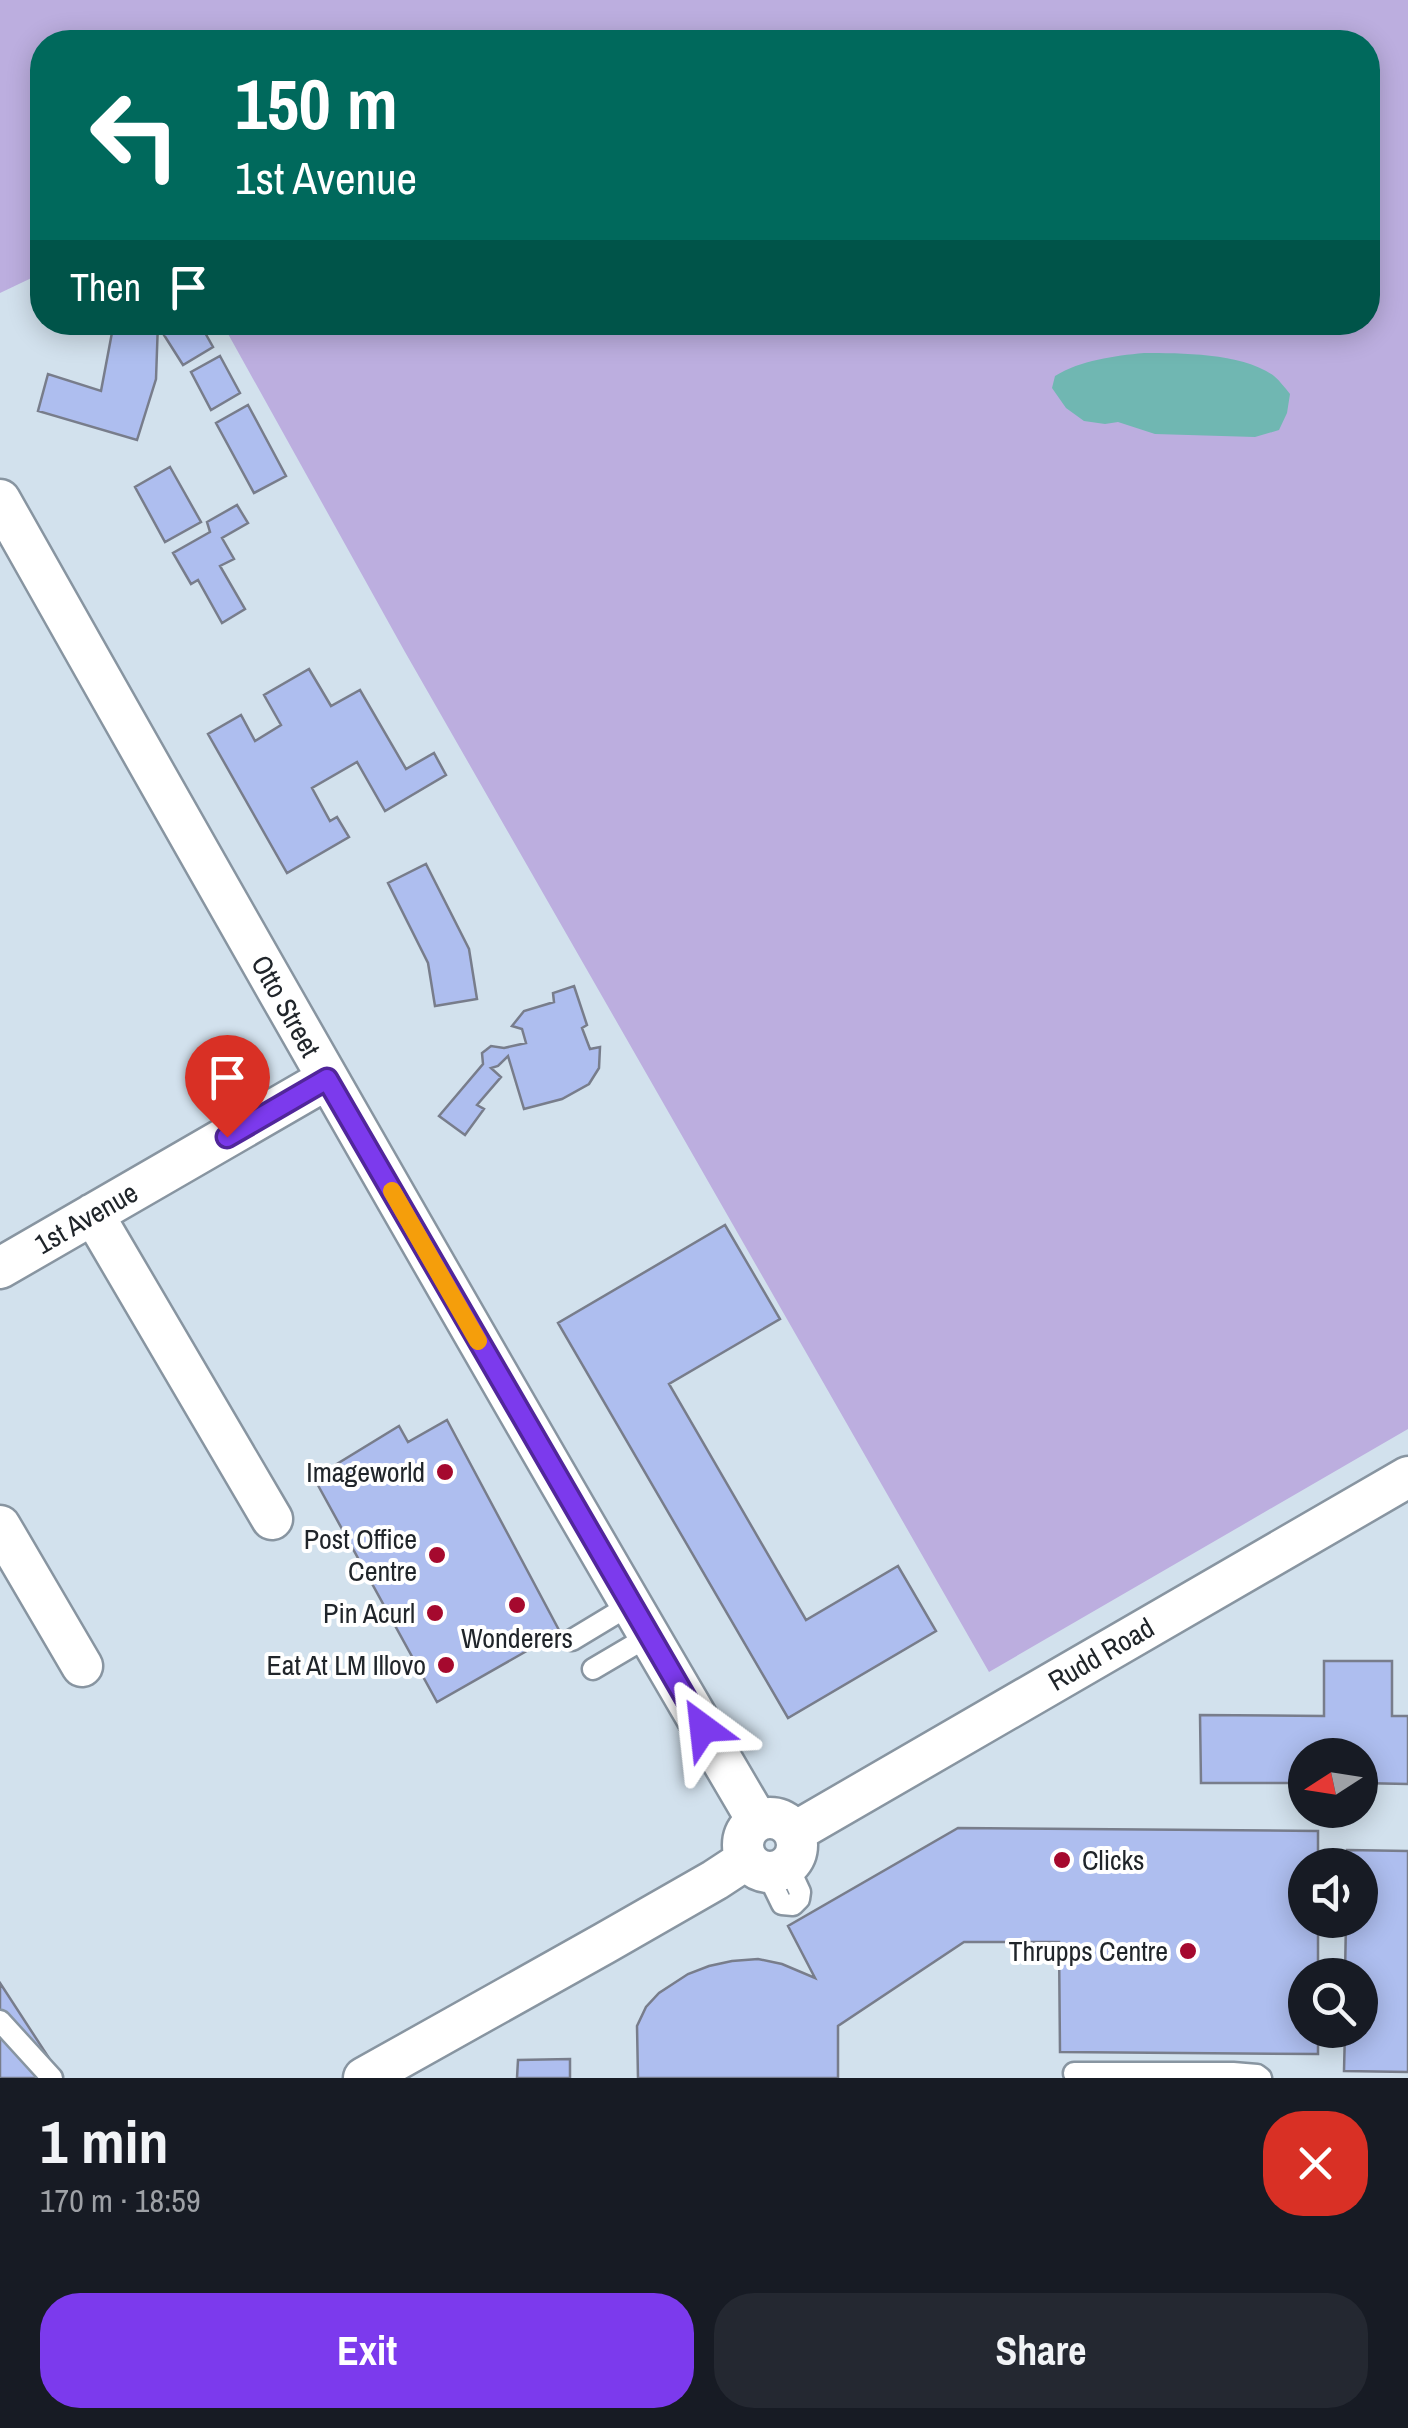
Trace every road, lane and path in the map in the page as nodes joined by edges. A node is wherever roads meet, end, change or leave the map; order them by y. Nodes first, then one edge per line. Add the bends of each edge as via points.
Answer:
1 (0, 500) edge
2 (327, 1079) junction
3 (93, 1214) junction
4 (0, 1268) edge
5 (1408, 1477) edge
6 (272, 1519) dead end
7 (0, 1526) edge
8 (640, 1621) junction
9 (572, 1640) dead end
10 (82, 1666) dead end
11 (594, 1669) dead end
12 (770, 1850) junction
13 (0, 2021) edge
14 (1074, 2073) dead end
15 (52, 2078) edge
16 (364, 2078) edge
17 (1261, 2078) edge

1 - 2 street, Otto Street
2 - 3 street, 1st Avenue
2 - 8 street, Otto Street
3 - 4 street, 1st Avenue
3 - 6 street
5 - 12 street, Rudd Road
7 - 10 street
8 - 9 lane
8 - 11 lane
8 - 12 street, Otto Street
12 - 16 street, Rudd Road
13 - 15 lane
14 - 17 lane

